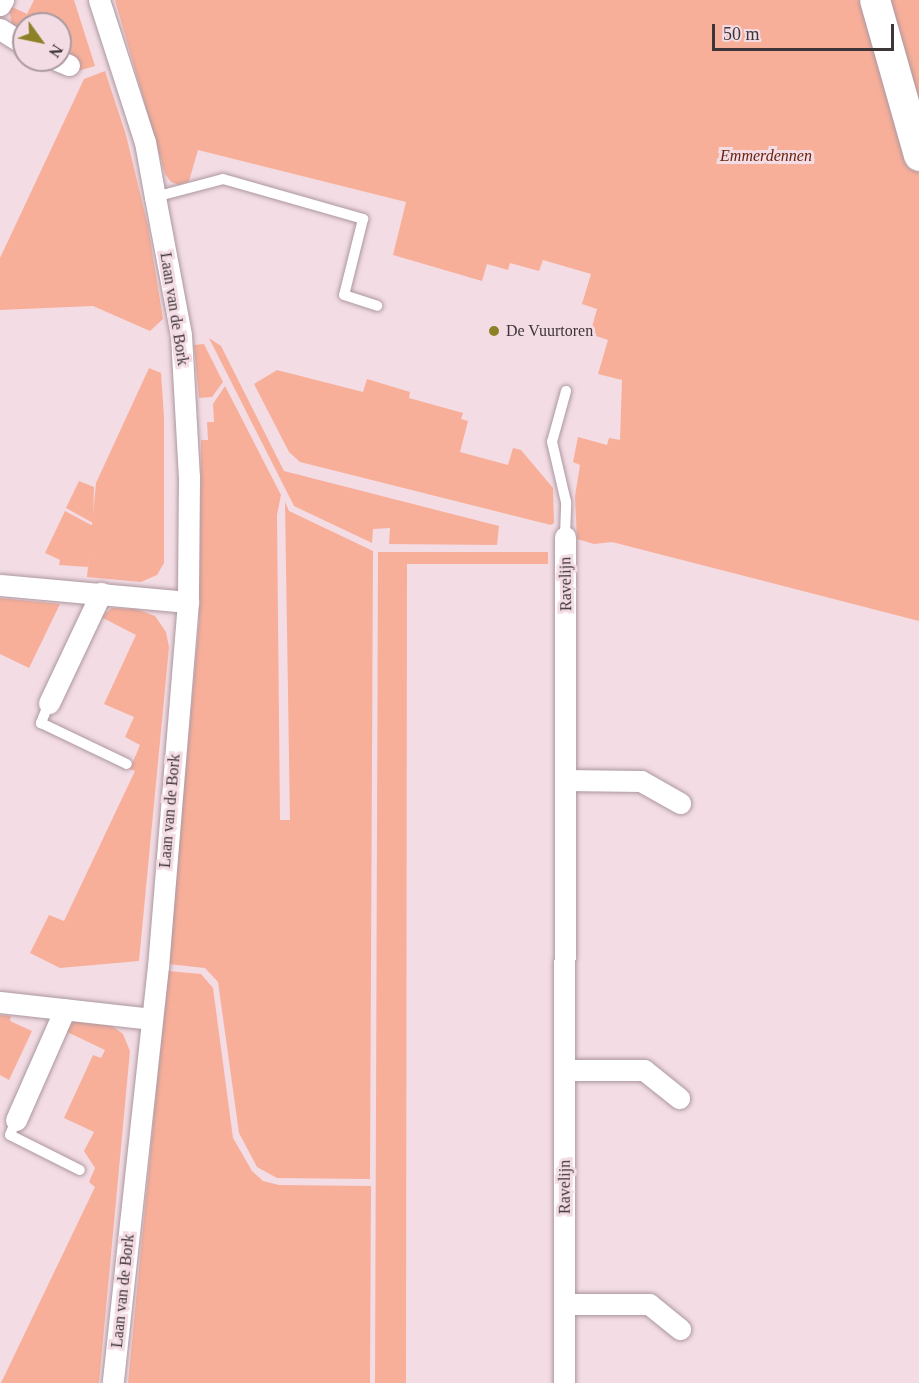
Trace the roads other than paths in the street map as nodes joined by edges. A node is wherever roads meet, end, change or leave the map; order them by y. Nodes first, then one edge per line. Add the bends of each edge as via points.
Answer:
1 (3, 0) edge
2 (99, 0) edge
3 (875, 0) edge
4 (0, 5) edge
5 (919, 156) edge
6 (155, 197) junction
7 (377, 306) dead end
8 (566, 391) dead end
9 (565, 537) joint
10 (0, 585) edge
11 (101, 593) junction
12 (188, 602) junction
13 (49, 703) joint
14 (127, 764) dead end
15 (565, 780) junction
16 (680, 803) dead end
17 (0, 1002) edge
18 (65, 1009) junction
19 (152, 1019) junction
20 (565, 1070) junction
21 (679, 1098) dead end
22 (16, 1120) joint
23 (80, 1170) dead end
24 (564, 1304) junction
25 (680, 1329) dead end
26 (113, 1383) edge
27 (564, 1383) edge

1 - 4 street
2 - 6 street, Laan van de Bork via 145,142
3 - 5 main road
6 - 7 lane via 223,179 363,219 344,295
6 - 12 street, Laan van de Bork via 182,343 189,477
8 - 9 lane, Ravelijn via 552,442 566,502
9 - 15 street, Ravelijn
10 - 11 street
11 - 12 street
11 - 13 street
12 - 19 street, Laan van de Bork
13 - 14 lane via 41,723
15 - 16 street via 641,781
15 - 20 street, Ravelijn
17 - 18 street
18 - 19 street
18 - 22 street
19 - 26 street, Laan van de Bork
20 - 21 street via 644,1070
20 - 24 street, Ravelijn
22 - 23 lane via 10,1135
24 - 25 street via 649,1304
24 - 27 street, Ravelijn

